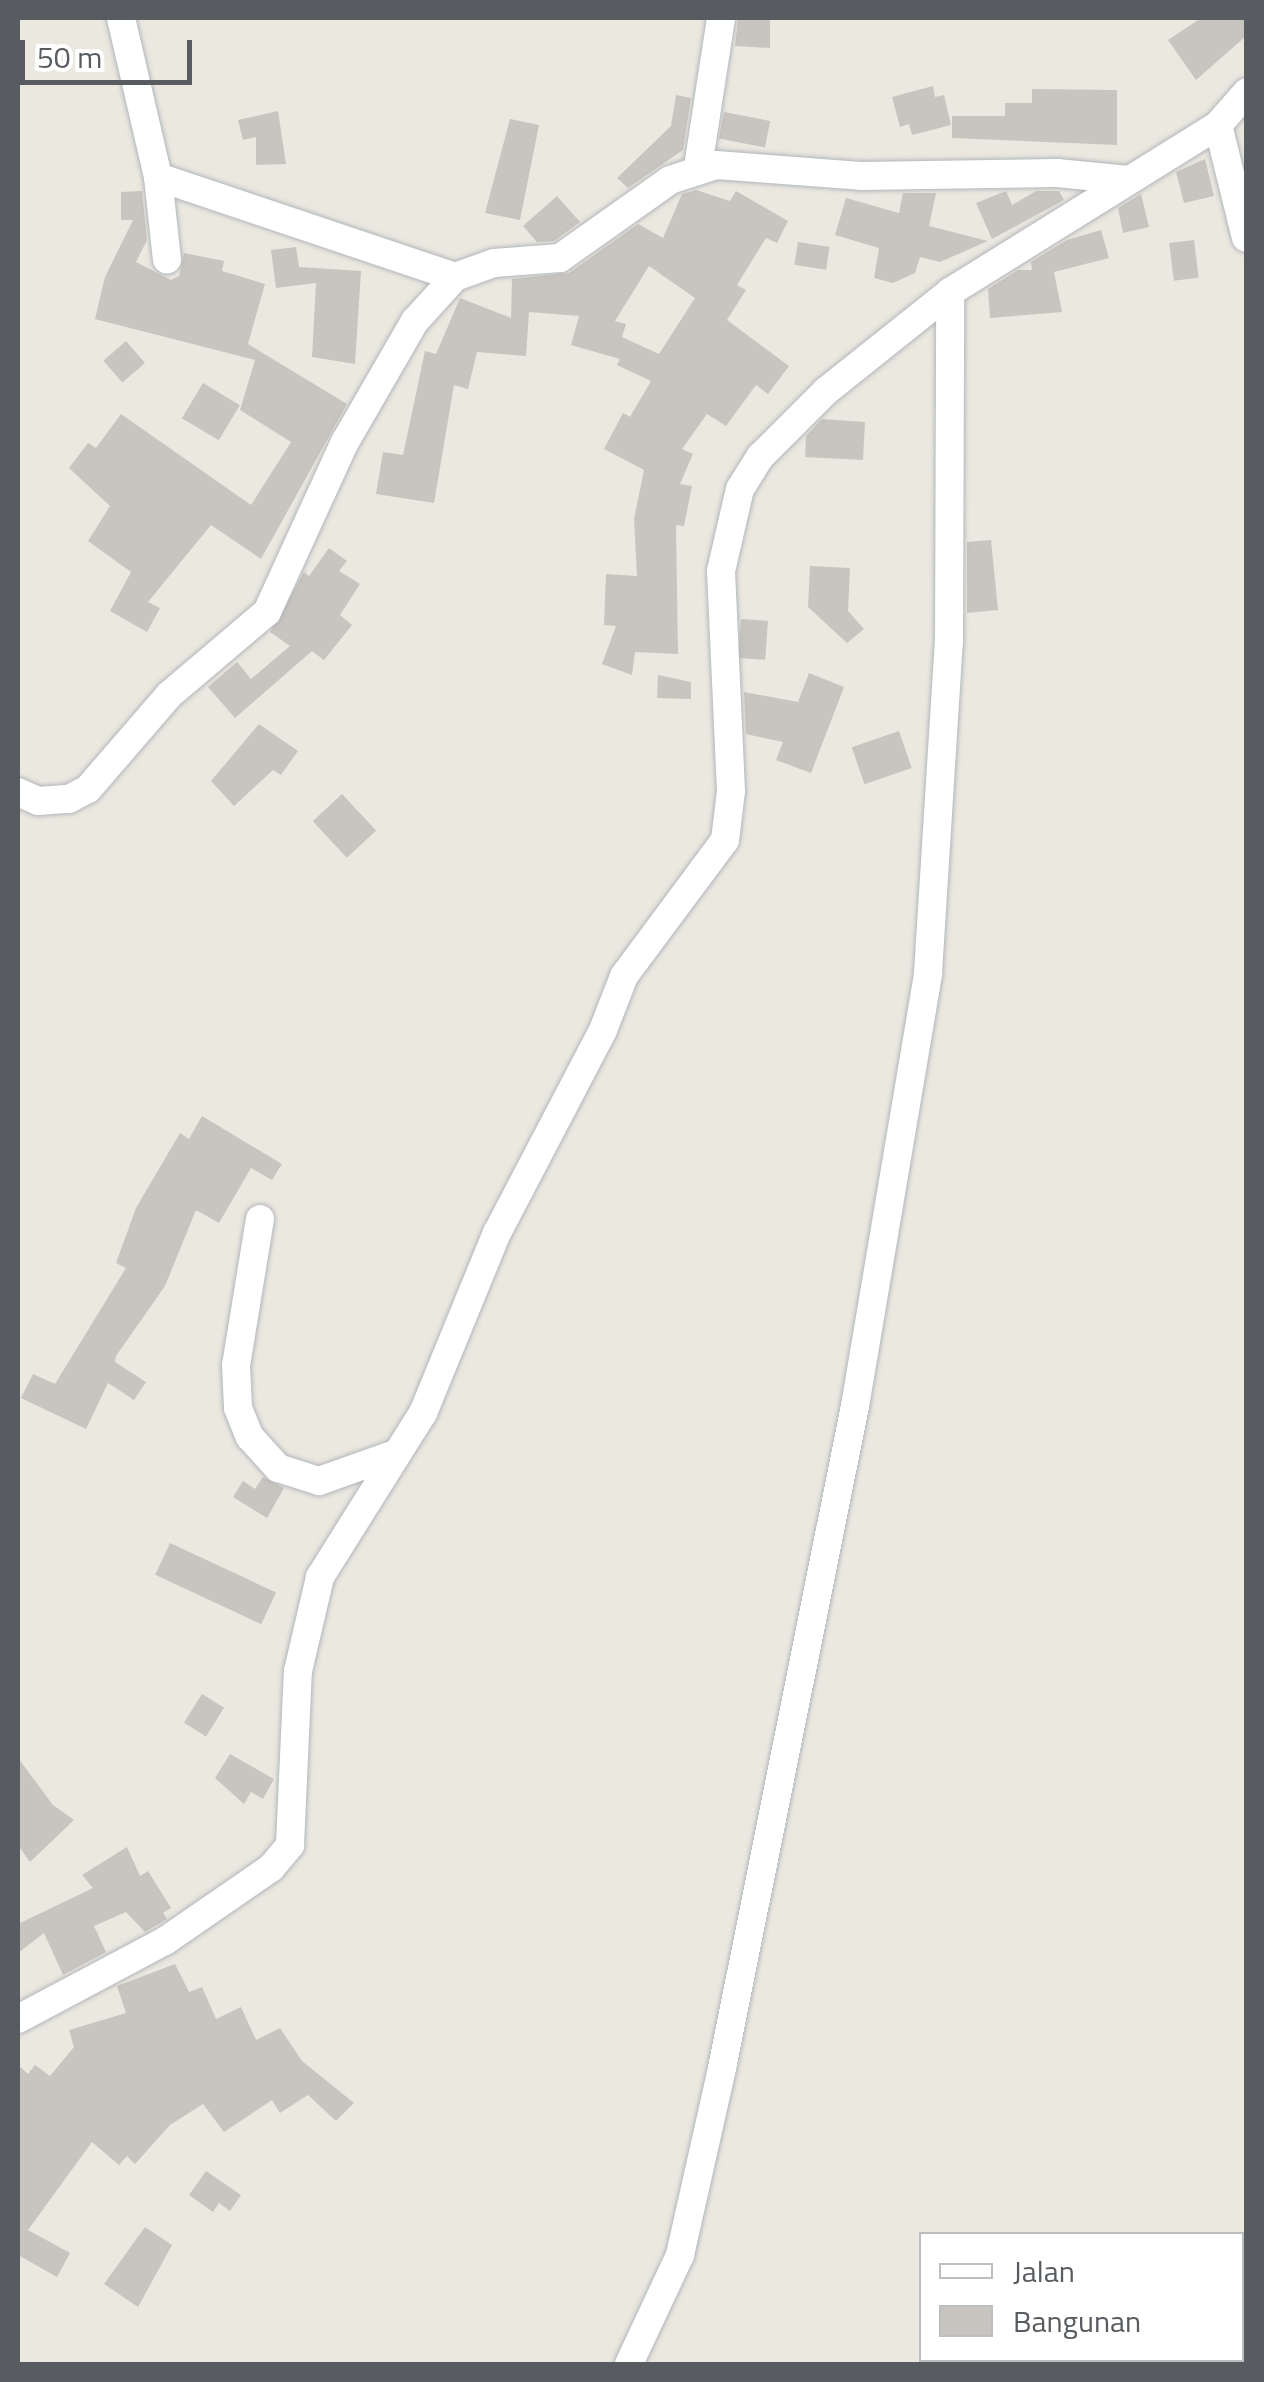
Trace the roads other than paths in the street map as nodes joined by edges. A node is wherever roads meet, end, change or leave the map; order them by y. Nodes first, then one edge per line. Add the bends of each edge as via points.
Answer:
1 (121, 18) edge
2 (721, 18) edge
3 (1246, 94) edge
4 (1218, 126) junction
5 (698, 168) junction
6 (158, 177) junction
7 (1128, 180) junction
8 (1246, 238) edge
9 (167, 260) dead end
10 (455, 277) junction
11 (950, 292) junction
12 (18, 792) edge
13 (260, 1219) dead end
14 (396, 1454) junction
15 (18, 2019) edge
16 (629, 2364) edge

1 - 6 street
2 - 5 street
3 - 4 street
4 - 7 street
4 - 8 street
5 - 7 street
5 - 10 street via 670,180 560,258 494,263
6 - 9 street
6 - 10 street
7 - 11 street
10 - 12 street via 415,320 345,442 267,612 169,695 88,789 69,799 38,801
11 - 14 street via 826,391 762,456 740,489 722,572 731,790 725,840 624,976 603,1030 497,1234 423,1414
11 - 16 street via 949,642 928,974 855,1406 722,2068 680,2254
13 - 14 street via 236,1365 238,1408 250,1437 278,1468 319,1482
14 - 15 street via 320,1576 304,1626 294,1827 282,1858 165,1941

